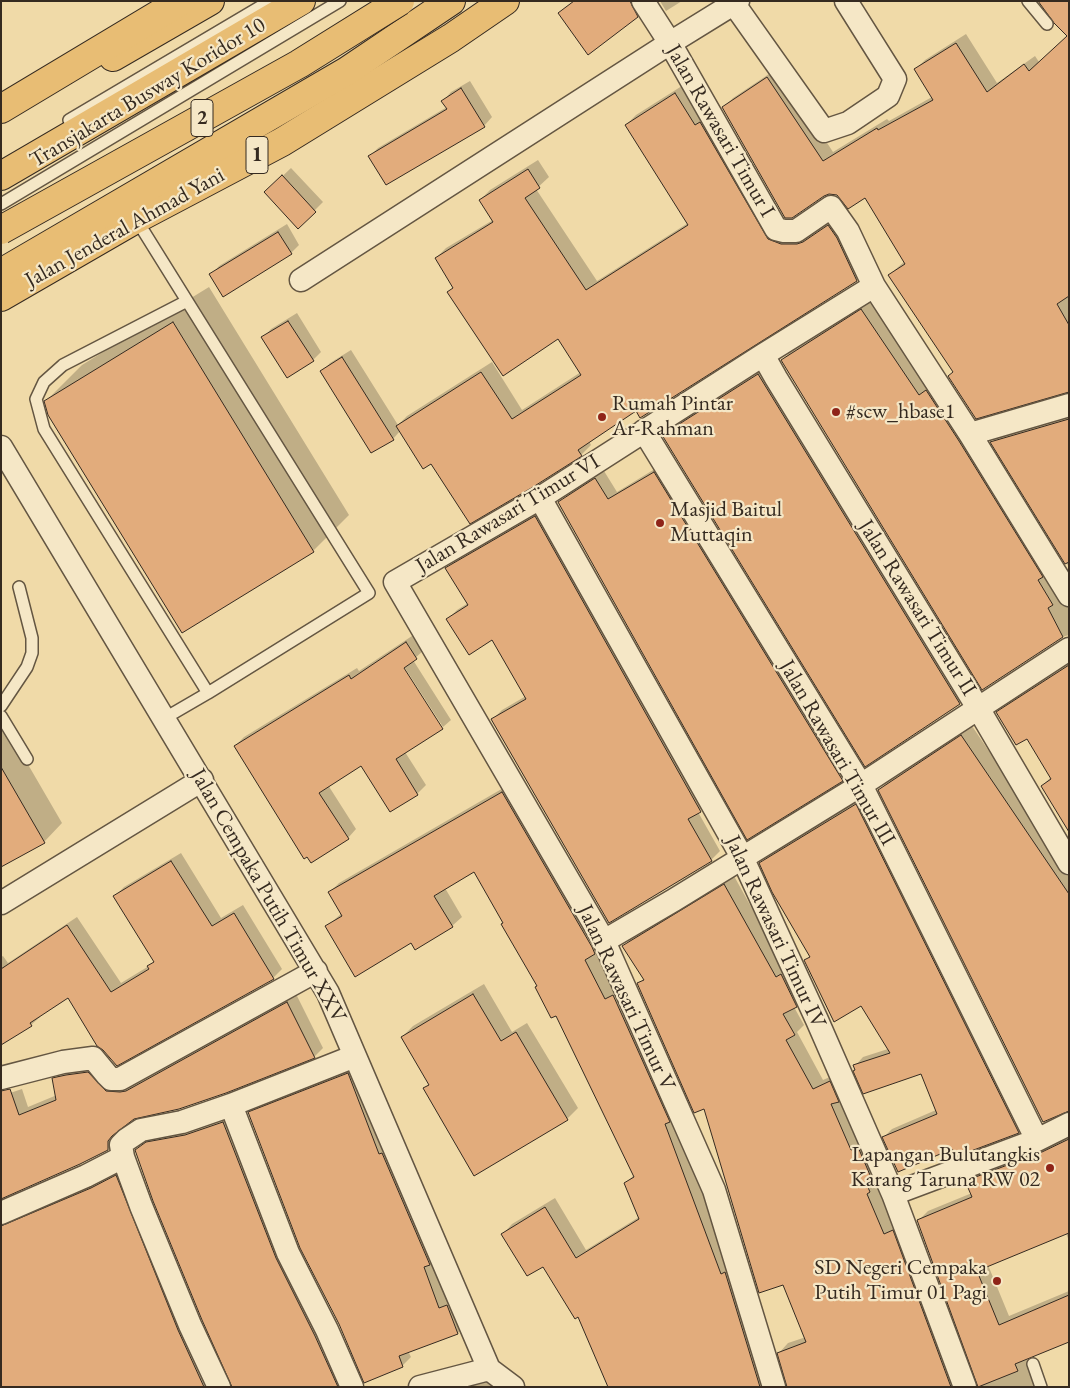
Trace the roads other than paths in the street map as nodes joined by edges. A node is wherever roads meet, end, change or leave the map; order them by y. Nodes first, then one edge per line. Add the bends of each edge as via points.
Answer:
1 (270, 1) edge
2 (301, 1) edge
3 (340, 1) edge
4 (382, 1) edge
5 (400, 1) edge
6 (451, 1) edge
7 (505, 1) edge
8 (643, 1) edge
9 (846, 1) edge
10 (1028, 1) edge
11 (201, 2) edge
12 (736, 2) edge
13 (1047, 24) dead end
14 (670, 43) junction
15 (1, 109) edge
16 (1, 121) edge
17 (60, 126) dead end
18 (1, 176) edge
19 (136, 219) junction
20 (6, 222) edge
21 (1, 273) edge
22 (301, 280) dead end
23 (874, 286) junction
24 (1, 297) edge
25 (187, 301) junction
26 (763, 355) junction
27 (1069, 405) edge
28 (644, 431) junction
29 (970, 434) junction
30 (1, 447) edge
31 (540, 498) junction
32 (395, 582) joint
33 (19, 587) dead end
34 (1069, 595) edge
35 (1069, 649) edge
36 (208, 693) junction
37 (1, 706) edge
38 (978, 708) junction
39 (1, 716) edge
40 (165, 718) junction
41 (27, 759) dead end
42 (202, 780) junction
43 (862, 785) junction
44 (742, 857) junction
45 (1069, 863) edge
46 (1, 903) edge
47 (604, 940) junction
48 (316, 971) junction
49 (355, 1056) junction
50 (1, 1078) edge
51 (231, 1105) junction
52 (1069, 1124) edge
53 (1036, 1140) junction
54 (123, 1157) junction
55 (893, 1194) junction
56 (1, 1213) edge
57 (1033, 1364) dead end
58 (489, 1369) junction
59 (219, 1387) edge
60 (352, 1387) edge
61 (420, 1387) edge
62 (513, 1387) edge
63 (774, 1387) edge
64 (966, 1387) edge
65 (1041, 1387) edge

1 - 17 lane, Transjakarta Busway Koridor 10
2 - 18 highway, 2
3 - 20 lane, Transjakarta Busway Koridor 10
4 - 20 highway
5 - 20 highway, 2, bridge via 299,64
6 - 21 highway via 347,71
7 - 19 highway, Jalan Jenderal Ahmad Yani / 1 via 282,142
8 - 14 street, Jalan Rawasari Timur I
9 - 12 street via 895,79 888,96 848,123 824,131
10 - 13 lane
11 - 15 highway
11 - 16 highway
12 - 14 street
14 - 22 street
14 - 23 street, Jalan Rawasari Timur I via 776,229 796,231 831,206 848,231
19 - 24 highway, Jalan Jenderal Ahmad Yani / 1
19 - 25 lane
23 - 26 street, Jalan Rawasari Timur VI
23 - 29 street, Jalan Rawasari Timur I
25 - 36 lane via 64,365 44,382 36,399 44,429
25 - 36 lane via 369,593
26 - 28 street, Jalan Rawasari Timur VI
26 - 38 street, Jalan Rawasari Timur II
27 - 29 street
28 - 31 street, Jalan Rawasari Timur VI
28 - 43 street, Jalan Rawasari Timur III
29 - 34 street, Jalan Rawasari Timur I
30 - 40 street, Jalan Cempaka Putih Timur XXV
31 - 32 street, Jalan Rawasari Timur VI
31 - 44 street, Jalan Rawasari Timur IV
32 - 47 street, Jalan Rawasari Timur V
33 - 37 lane via 32,638 32,653 27,667
35 - 38 street
36 - 40 lane
38 - 43 street
38 - 45 street, Jalan Rawasari Timur II
39 - 41 lane
40 - 42 street, Jalan Cempaka Putih Timur XXV
42 - 46 street
42 - 48 street, Jalan Cempaka Putih Timur XXV
43 - 44 street
43 - 53 street, Jalan Rawasari Timur III
44 - 47 street
44 - 55 street, Jalan Rawasari Timur IV
47 - 63 street, Jalan Rawasari Timur V via 714,1190
48 - 49 street, Jalan Cempaka Putih Timur XXV
48 - 50 street via 120,1079 111,1079 93,1058
49 - 51 street
49 - 58 street, Jalan Cempaka Putih Timur XXV
51 - 54 street via 182,1122 141,1130 121,1145
51 - 60 street via 288,1253
52 - 53 street
53 - 55 street
54 - 56 street
54 - 59 street via 190,1325
55 - 64 street, Jalan Rawasari Timur IV
57 - 65 lane
58 - 61 street
58 - 62 street, Jalan Cempaka Putih Timur XXV

